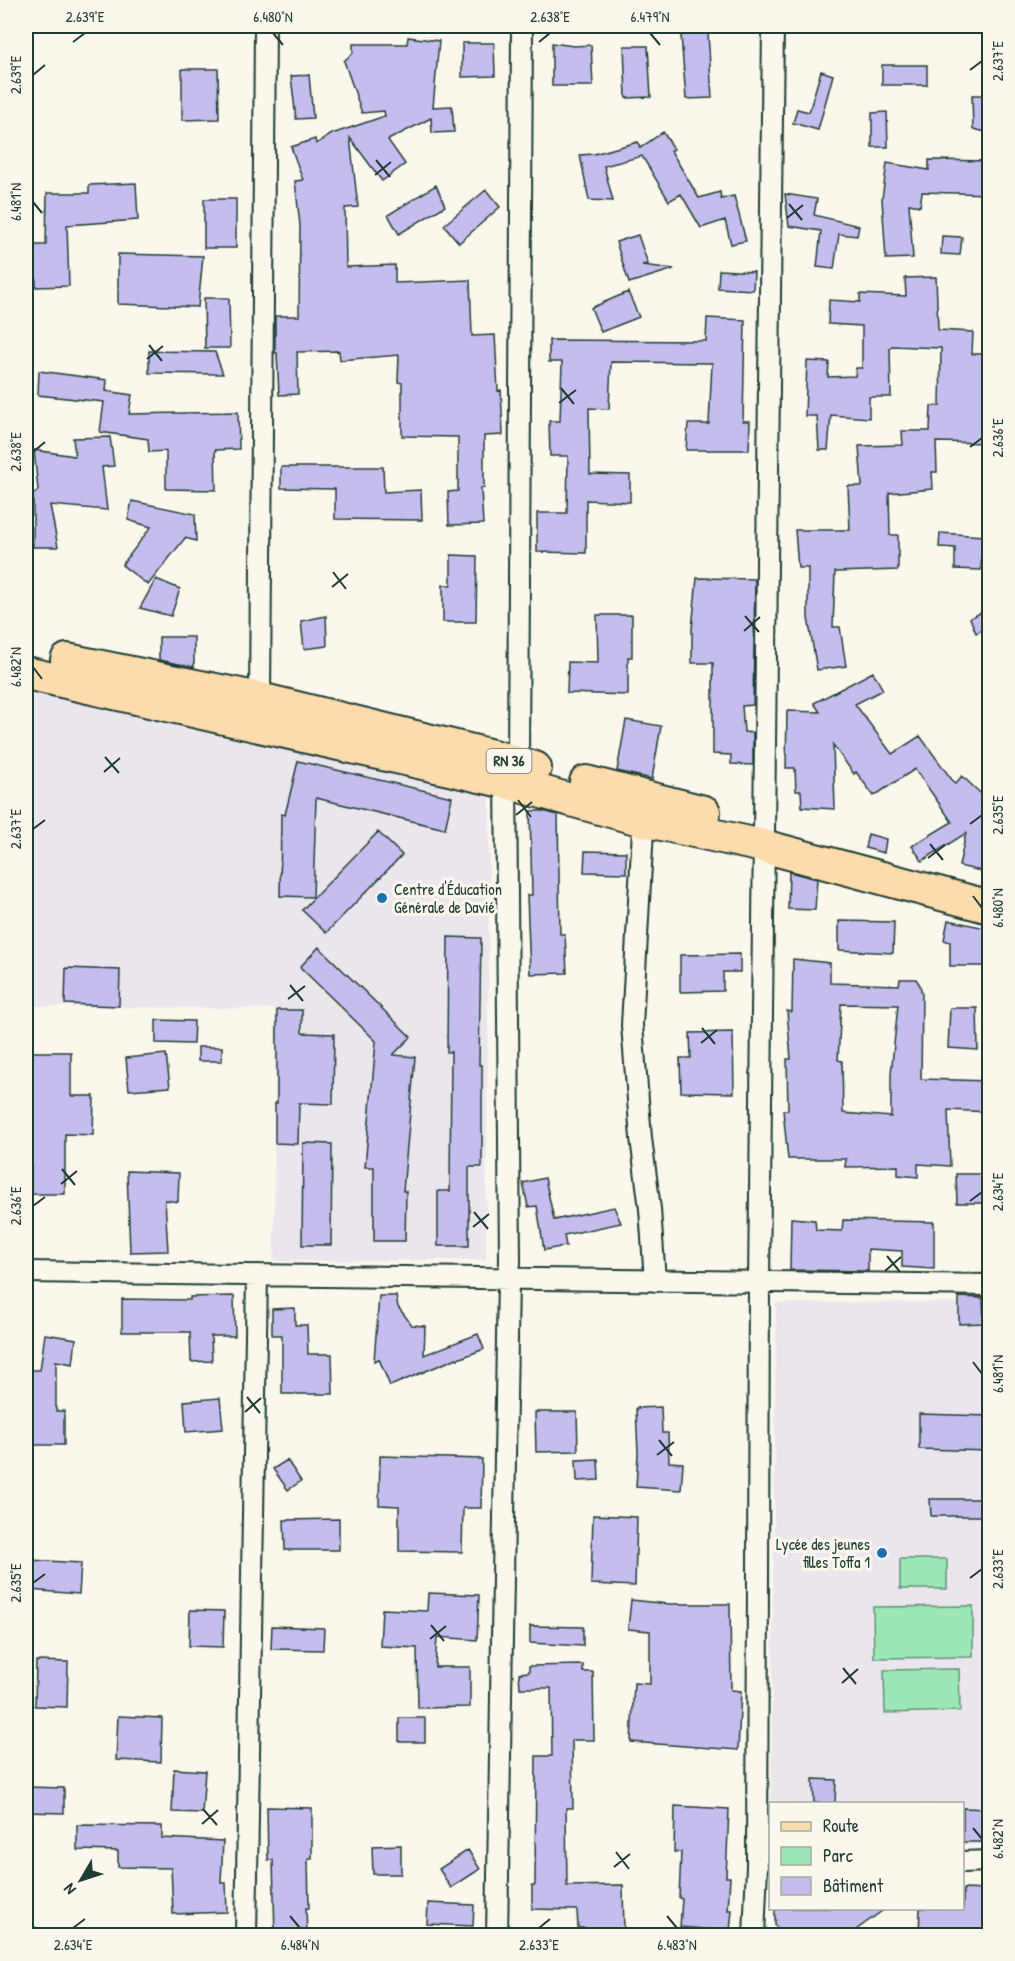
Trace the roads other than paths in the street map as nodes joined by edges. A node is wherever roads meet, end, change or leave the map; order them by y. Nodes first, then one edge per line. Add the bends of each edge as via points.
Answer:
1 (265, 26) edge
2 (522, 26) edge
3 (773, 26) edge
4 (26, 652) edge
5 (26, 673) edge
6 (260, 699) junction
7 (510, 768) junction
8 (644, 808) junction
9 (763, 836) junction
10 (990, 885) edge
11 (990, 907) edge
12 (26, 1272) edge
13 (257, 1275) junction
14 (508, 1279) junction
15 (655, 1281) junction
16 (759, 1282) junction
17 (990, 1286) edge
18 (990, 1861) edge
19 (964, 1862) edge
20 (764, 1866) edge
21 (246, 1935) edge
22 (497, 1935) edge
23 (754, 1935) edge

1 - 6 street
2 - 7 street
3 - 9 street
4 - 6 main road, RN 36
5 - 7 main road, RN 36
6 - 7 main road, RN 36
7 - 8 main road, RN 36
7 - 14 street
8 - 9 main road, RN 36
8 - 15 street via 632,1024
9 - 10 main road, RN 36
9 - 11 main road, RN 36
9 - 16 street
12 - 13 street
13 - 14 street
13 - 21 street
14 - 15 street
14 - 22 street
15 - 16 street
16 - 17 street
16 - 20 street
18 - 19 street
20 - 23 street

